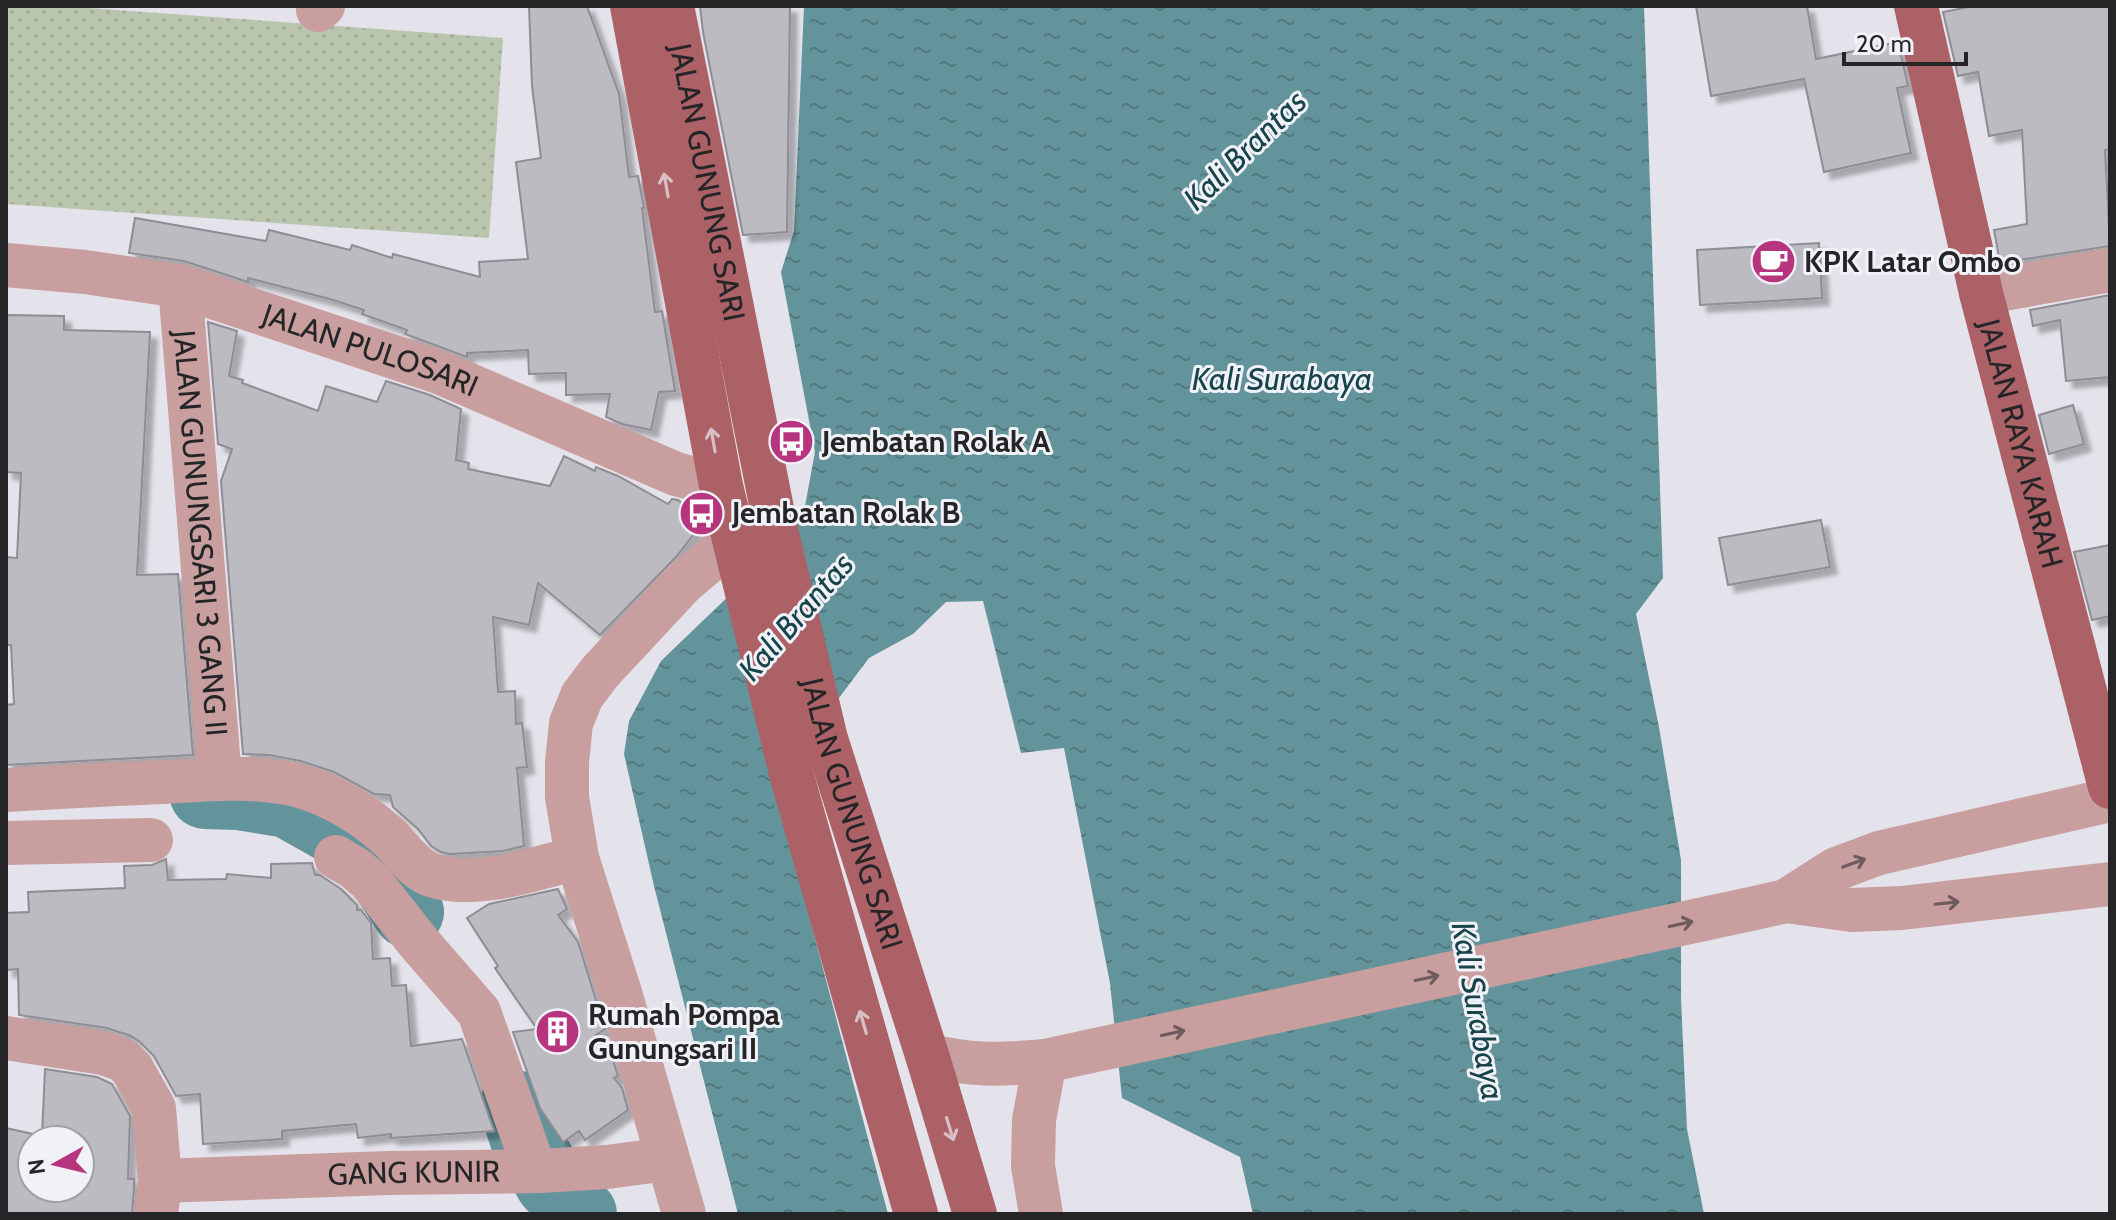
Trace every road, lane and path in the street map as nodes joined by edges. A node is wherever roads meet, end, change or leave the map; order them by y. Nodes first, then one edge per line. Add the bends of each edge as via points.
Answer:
1 (672, 6) edge
2 (1916, 6) edge
3 (630, 16) edge
4 (6, 265) edge
5 (2110, 270) edge
6 (180, 286) junction
7 (1981, 293) junction
8 (721, 486) junction
9 (738, 555) junction
10 (220, 779) junction
11 (2110, 787) edge
12 (6, 790) edge
13 (2110, 800) edge
14 (139, 818) junction
15 (6, 843) edge
16 (364, 853) junction
17 (577, 858) junction
18 (2110, 884) edge
19 (1771, 904) junction
20 (6, 1038) edge
21 (927, 1055) junction
22 (1045, 1061) junction
23 (667, 1159) junction
24 (545, 1171) junction
25 (158, 1198) edge
26 (684, 1213) edge
27 (916, 1214) edge
28 (975, 1214) edge
29 (1041, 1214) edge

1 - 21 main road, JALAN GUNUNG SARI via 777,534 826,739
2 - 7 main road, JALAN RAYA KARAH
8 -> 3 main road, JALAN GUNUNG SARI
4 - 6 street, JALAN PULOSARI
5 - 7 street
6 - 8 street, JALAN PULOSARI via 439,372 676,474
6 - 10 street, JALAN GUNUNGSARI 3 GANG II
7 - 11 main road, JALAN RAYA KARAH
8 - 9 main road, JALAN GUNUNG SARI
9 - 17 street via 683,583 582,696 571,723 567,762
27 -> 9 main road, JALAN GUNUNG SARI via 791,773
10 - 14 street
10 - 16 street via 281,782 314,790 351,809
12 - 14 street
19 -> 13 street via 1879,853
14 - 15 street
16 - 17 street via 447,878 491,878
16 - 24 street via 370,881 479,1012
17 - 23 street
19 -> 18 street via 1902,908
22 -> 19 street
20 - 25 street via 103,1053 132,1069 154,1108
21 - 22 street via 996,1065
21 -> 28 main road, JALAN GUNUNG SARI
22 - 29 street via 1034,1120 1033,1166
23 - 24 street, GANG KUNIR
23 - 26 street
24 - 25 street, GANG KUNIR via 373,1174

